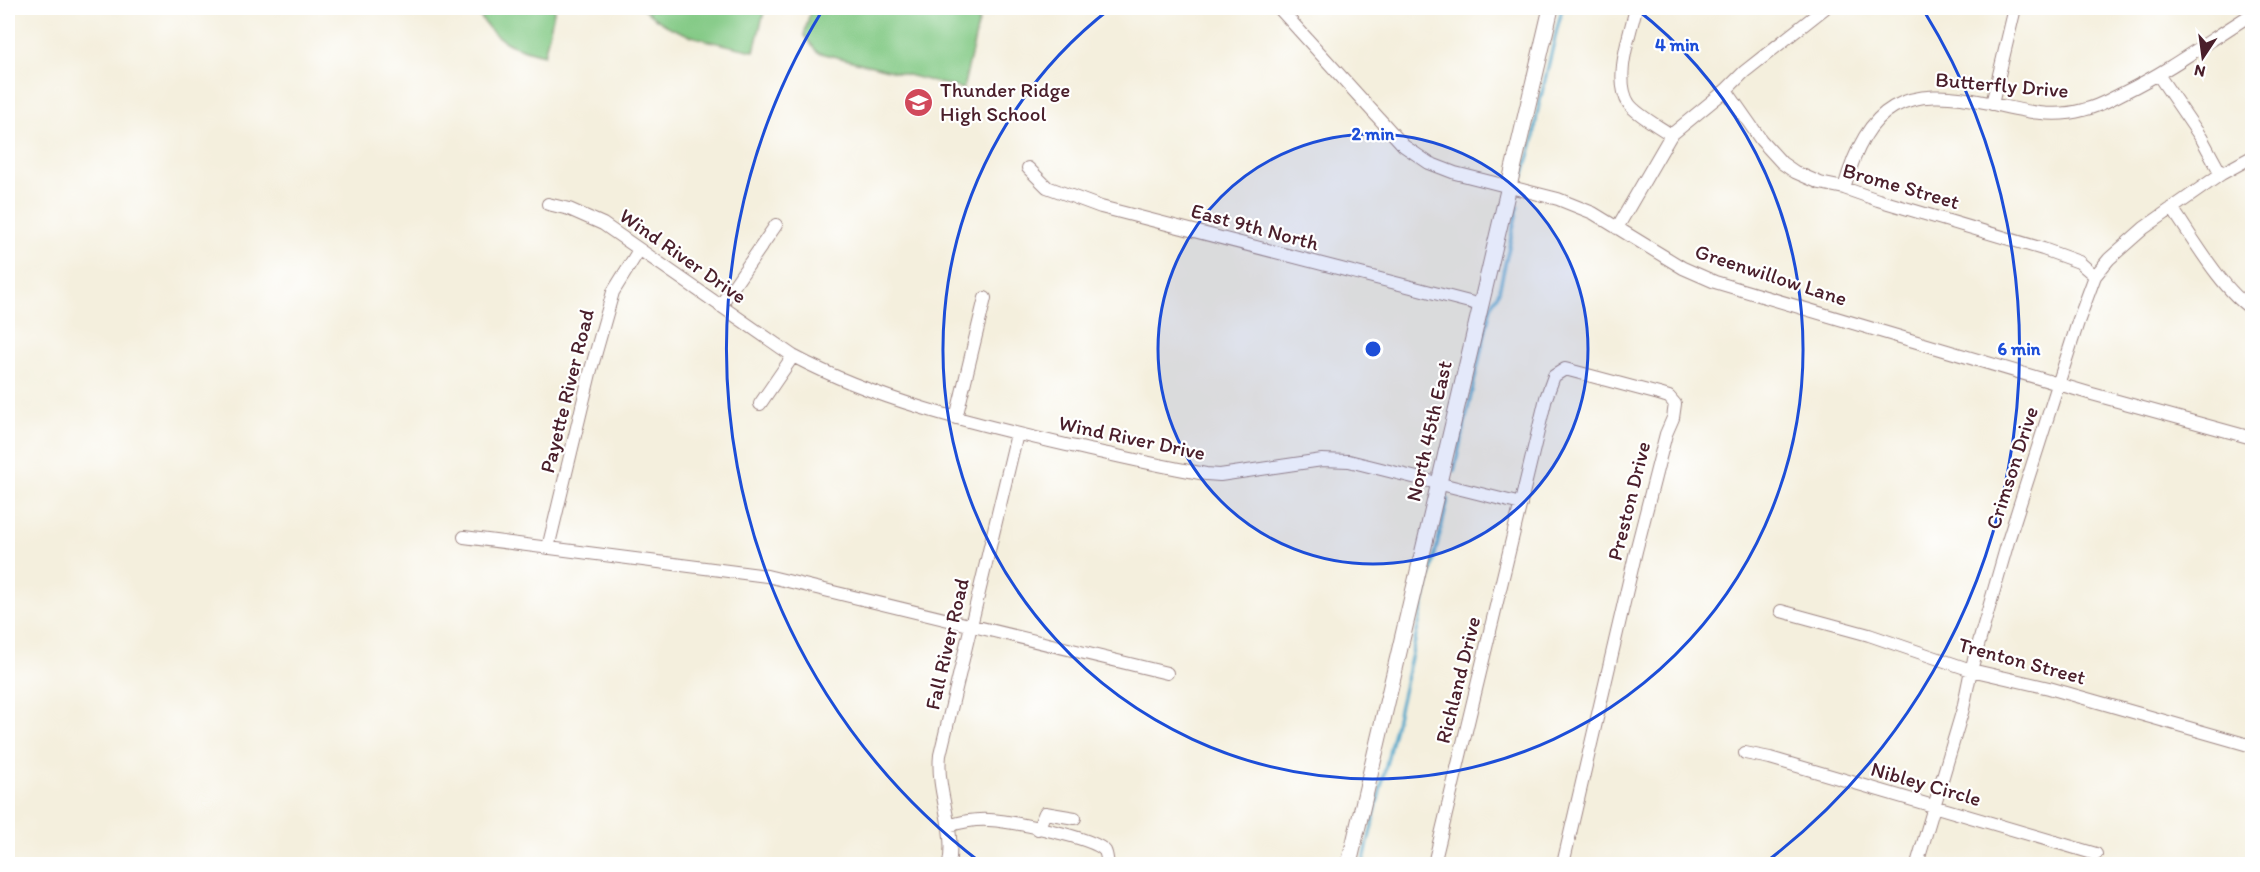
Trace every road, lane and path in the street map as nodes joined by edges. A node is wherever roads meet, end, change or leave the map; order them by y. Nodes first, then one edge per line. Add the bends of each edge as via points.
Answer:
1 (1278, 8) edge
2 (1551, 8) edge
3 (1636, 8) edge
4 (1825, 8) edge
5 (2015, 8) edge
6 (2253, 14) edge
7 (2159, 76) junction
8 (1726, 90) junction
9 (1992, 104) junction
10 (1671, 135) junction
11 (2253, 157) edge
12 (1028, 168) dead end
13 (2221, 174) junction
14 (1510, 186) junction
15 (1844, 188) junction
16 (548, 204) dead end
17 (2172, 208) junction
18 (776, 225) dead end
19 (1617, 228) junction
20 (639, 250) junction
21 (2095, 276) junction
22 (985, 298) dead end
23 (1481, 304) junction
24 (720, 306) junction
25 (2253, 309) edge
26 (793, 356) junction
27 (2060, 382) junction
28 (760, 404) dead end
29 (956, 418) junction
30 (1017, 434) junction
31 (2253, 438) edge
32 (1438, 484) junction
33 (1521, 504) junction
34 (464, 537) dead end
35 (548, 548) junction
36 (1781, 611) dead end
37 (971, 625) junction
38 (1971, 670) junction
39 (1167, 673) dead end
40 (2253, 746) edge
41 (1745, 753) dead end
42 (1935, 806) junction
43 (1075, 818) dead end
44 (948, 826) junction
45 (1038, 829) junction
46 (2096, 854) dead end
47 (949, 864) edge
48 (1108, 864) edge
49 (1349, 864) edge
50 (1434, 864) edge
51 (1563, 864) edge
52 (1917, 864) edge

1 - 14 street, Greenwillow Lane via 1404,146 1429,163 1455,173
2 - 14 main road, North 45th East
3 - 10 street via 1624,57 1625,96 1630,106
4 - 8 street
5 - 9 street
6 - 7 street, Butterfly Drive
7 - 9 street, Butterfly Drive via 2080,111 2054,114
7 - 13 street
8 - 10 street
8 - 15 street, Brome Street via 1782,163 1820,183
9 - 15 street, Butterfly Drive via 1948,96 1905,100 1891,107 1857,149
10 - 19 street
11 - 13 street, Crimson Drive
12 - 23 street, East 9th North via 1047,187 1101,207
13 - 17 street, Crimson Drive
14 - 19 street, Greenwillow Lane via 1558,199
14 - 23 main road, North 45th East
15 - 21 street, Brome Street via 2043,249 2079,262
16 - 20 street, Wind River Drive via 587,216
17 - 21 street, Crimson Drive via 2144,228
17 - 25 street via 2224,280
18 - 24 street
19 - 27 street, Greenwillow Lane via 1683,268 1715,282
20 - 24 street, Wind River Drive
20 - 35 street, Payette River Road via 613,292
21 - 27 street, Crimson Drive
22 - 29 street
23 - 32 main road, North 45th East
24 - 26 street, Wind River Drive
26 - 28 street
26 - 29 street, Wind River Drive via 824,372
27 - 31 street, Greenwillow Lane
27 - 38 street, Crimson Drive
29 - 30 street, Wind River Drive
30 - 32 street, Wind River Drive via 1206,474 1340,460
30 - 37 street, Fall River Road
32 - 33 street, Wind River Drive
32 - 49 main road, North 45th East
33 - 50 street, Richland Drive
33 - 51 street, Preston Drive via 1554,376 1565,369 1669,397 1675,404 1636,551
34 - 35 street
35 - 37 street via 767,576
36 - 38 street, Trenton Street via 1869,635
37 - 39 street
37 - 44 street, Fall River Road via 940,755
38 - 40 street, Trenton Street
38 - 42 street, Crimson Drive
41 - 42 street, Nibley Circle
42 - 46 street, Nibley Circle
42 - 52 street, Crimson Drive
43 - 45 street via 1045,813
44 - 45 street via 987,820
44 - 47 street, Fall River Road
45 - 48 street via 1095,843 1106,852

